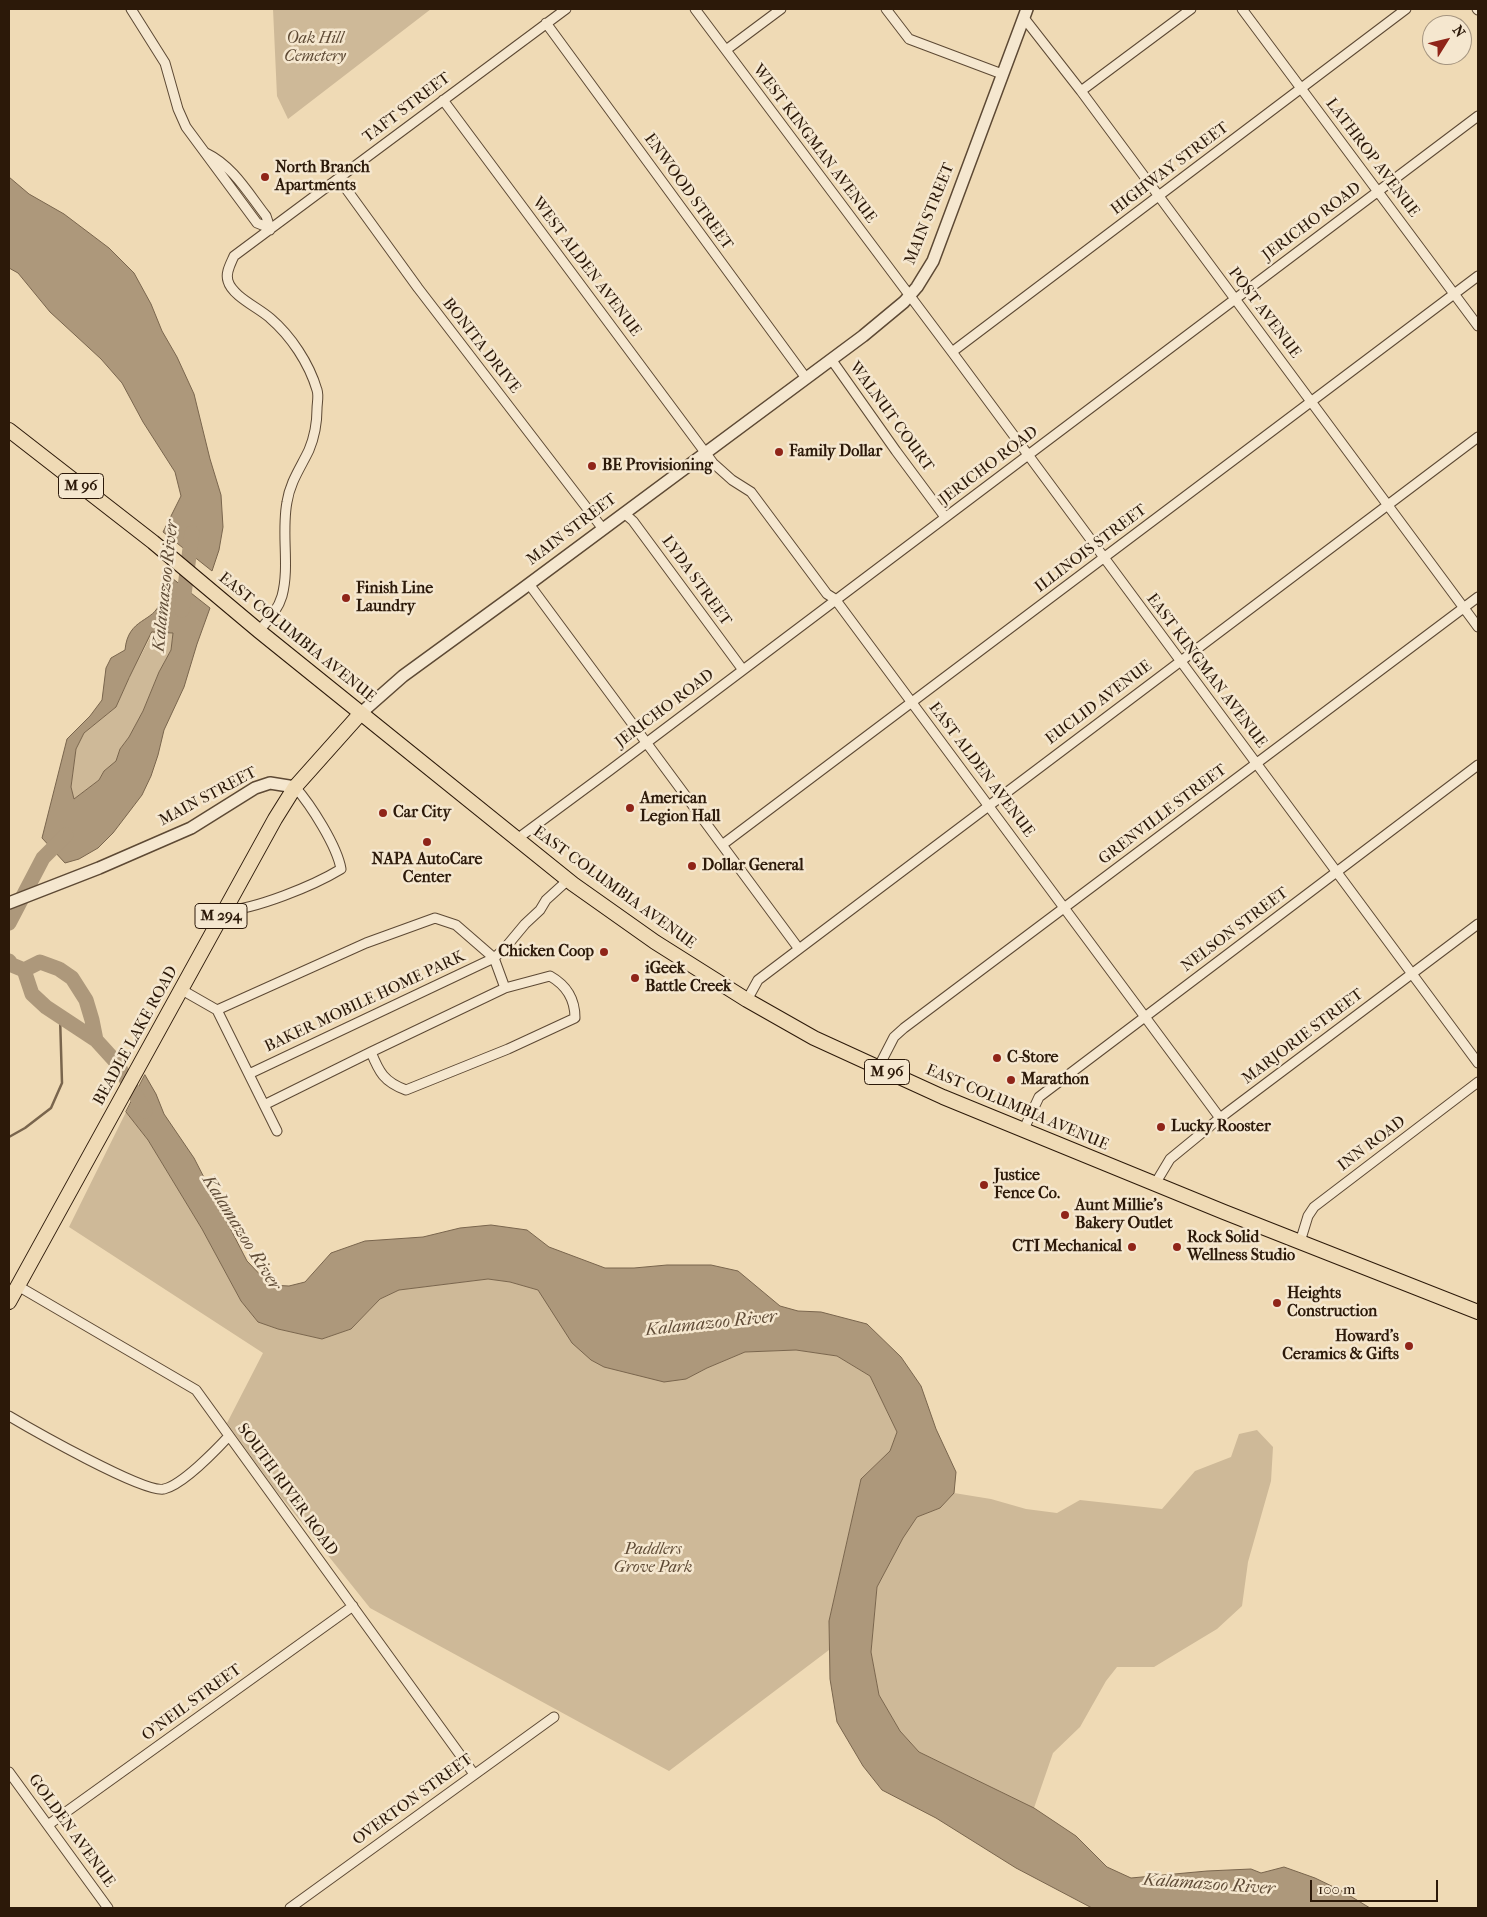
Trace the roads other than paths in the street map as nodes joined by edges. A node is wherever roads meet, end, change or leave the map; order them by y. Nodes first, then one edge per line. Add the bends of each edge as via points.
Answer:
1 (132, 9) edge
2 (566, 9) edge
3 (695, 9) edge
4 (781, 9) edge
5 (886, 9) edge
6 (1191, 9) edge
7 (1242, 9) edge
8 (1406, 9) edge
9 (1025, 13) edge
10 (546, 23) junction
11 (726, 50) junction
12 (1002, 74) junction
13 (1301, 88) junction
14 (1081, 91) junction
15 (443, 100) junction
16 (1478, 116) edge
17 (339, 179) junction
18 (1378, 191) junction
19 (1159, 196) junction
20 (268, 229) junction
21 (1478, 276) edge
22 (1454, 294) junction
23 (910, 296) junction
24 (1235, 299) junction
25 (1478, 326) edge
26 (952, 352) junction
27 (831, 359) junction
28 (806, 378) junction
29 (1312, 403) junction
30 (9, 430) edge
31 (1478, 436) edge
32 (705, 452) junction
33 (1028, 455) junction
34 (1387, 505) junction
35 (624, 513) junction
36 (945, 517) junction
37 (603, 529) junction
38 (1103, 558) junction
39 (529, 584) junction
40 (1478, 597) edge
41 (835, 599) junction
42 (1464, 608) junction
43 (1478, 627) edge
44 (259, 631) junction
45 (1180, 661) junction
46 (743, 670) junction
47 (912, 702) junction
48 (361, 713) junction
49 (646, 742) junction
50 (1256, 764) junction
51 (1478, 765) edge
52 (295, 786) junction
53 (988, 805) junction
54 (517, 839) junction
55 (722, 845) junction
56 (1337, 872) junction
57 (571, 882) junction
58 (9, 903) edge
59 (1065, 908) junction
60 (224, 911) junction
61 (1478, 924) edge
62 (798, 948) junction
63 (494, 958) junction
64 (1413, 974) junction
65 (505, 988) junction
66 (182, 990) junction
67 (747, 1000) junction
68 (217, 1010) junction
69 (1145, 1017) junction
70 (371, 1052) junction
71 (1478, 1063) edge
72 (878, 1068) junction
73 (250, 1074) junction
74 (1478, 1082) edge
75 (264, 1105) junction
76 (1220, 1118) junction
77 (277, 1131) dead end
78 (1023, 1131) junction
79 (1156, 1184) junction
80 (1300, 1242) junction
81 (18, 1286) junction
82 (9, 1302) edge
83 (1478, 1312) edge
84 (9, 1416) edge
85 (229, 1436) junction
86 (352, 1606) junction
87 (554, 1717) dead end
88 (9, 1772) edge
89 (474, 1774) junction
90 (48, 1825) junction
91 (108, 1908) edge
92 (290, 1908) edge

1 - 20 street via 164,63 186,126 257,223
2 - 10 street, TAFT STREET
3 - 11 street, WEST KINGMAN AVENUE
4 - 11 street
5 - 12 street via 909,40
6 - 14 street
7 - 13 street, LATHROP AVENUE
8 - 13 street, HIGHWAY STREET
9 - 12 street, MAIN STREET
9 - 14 street, POST AVENUE
10 - 15 street, TAFT STREET
10 - 28 street, ENWOOD STREET
11 - 23 street, WEST KINGMAN AVENUE
12 - 23 street, MAIN STREET via 933,260
13 - 18 street, LATHROP AVENUE
13 - 19 street, HIGHWAY STREET
14 - 19 street, POST AVENUE
15 - 17 street, TAFT STREET
15 - 32 street, WEST ALDEN AVENUE
16 - 18 street, JERICHO ROAD
17 - 20 street, TAFT STREET
17 - 37 street, BONITA DRIVE via 418,288
18 - 22 street, LATHROP AVENUE
18 - 24 street, JERICHO ROAD
19 - 24 street, POST AVENUE
19 - 26 street, HIGHWAY STREET
20 - 44 street, TAFT STREET via 234,256 227,273 228,281 233,290 270,317 293,343 307,365 318,393 317,419 309,449 296,472 287,501 282,594 279,606
21 - 22 street, ILLINOIS STREET
22 - 25 street, LATHROP AVENUE
22 - 29 street, ILLINOIS STREET
23 - 26 street, EAST KINGMAN AVENUE
23 - 27 street, MAIN STREET via 884,320
24 - 29 street, POST AVENUE
24 - 33 street, JERICHO ROAD
26 - 33 street, EAST KINGMAN AVENUE
27 - 28 street, MAIN STREET
27 - 36 street, WALNUT COURT
28 - 32 street, MAIN STREET
29 - 34 street, POST AVENUE
29 - 38 street, ILLINOIS STREET
30 - 44 main road, EAST COLUMBIA AVENUE / M 96
31 - 34 street, EUCLID AVENUE
32 - 35 street, MAIN STREET
32 - 41 street, EAST ALDEN AVENUE via 732,480 752,492 827,594
33 - 36 street, JERICHO ROAD
33 - 38 street, EAST KINGMAN AVENUE
34 - 42 street, POST AVENUE
34 - 45 street, EUCLID AVENUE
35 - 37 street, MAIN STREET
35 - 46 street, LYDA STREET
36 - 41 street, JERICHO ROAD
37 - 39 street, MAIN STREET
38 - 45 street, EAST KINGMAN AVENUE
38 - 47 street, ILLINOIS STREET
39 - 48 street, MAIN STREET via 404,676
39 - 49 street
40 - 42 street, GRENVILLE STREET
41 - 46 street, JERICHO ROAD
41 - 47 street, EAST ALDEN AVENUE
42 - 43 street, POST AVENUE
42 - 50 street, GRENVILLE STREET
44 - 48 main road, EAST COLUMBIA AVENUE / M 96
45 - 50 street, EAST KINGMAN AVENUE
45 - 53 street, EUCLID AVENUE
46 - 49 street, JERICHO ROAD
47 - 53 street, EAST ALDEN AVENUE
47 - 55 street, ILLINOIS STREET
48 - 52 main road, MAIN STREET / M 294
48 - 54 main road, EAST COLUMBIA AVENUE / M 96
49 - 54 street, JERICHO ROAD
49 - 55 street
50 - 56 street, EAST KINGMAN AVENUE
50 - 59 street, GRENVILLE STREET
51 - 56 street, NELSON STREET
52 - 58 street, MAIN STREET via 270,783 255,788 191,828
52 - 60 main road, BEADLE LAKE ROAD / M 294
52 - 60 street via 307,800 339,858 341,869 278,897 240,910
53 - 59 street, EAST ALDEN AVENUE
53 - 62 street, EUCLID AVENUE
54 - 57 main road, EAST COLUMBIA AVENUE / M 96
55 - 62 street
56 - 64 street, EAST KINGMAN AVENUE
56 - 69 street, NELSON STREET
57 - 63 street via 546,900
57 - 67 main road, EAST COLUMBIA AVENUE / M 96 via 655,942
59 - 69 street, EAST ALDEN AVENUE
59 - 72 street, GRENVILLE STREET via 904,1028 894,1037
60 - 66 main road, BEADLE LAKE ROAD / M 294
61 - 64 street, MARJORIE STREET
62 - 67 street, EUCLID AVENUE via 758,980
63 - 65 street, BAKER MOBILE HOME PARK
63 - 68 street, BAKER MOBILE HOME PARK via 456,924 435,918 366,943
63 - 73 street, BAKER MOBILE HOME PARK
64 - 71 street, EAST KINGMAN AVENUE
64 - 76 street, MARJORIE STREET
65 - 70 street
65 - 70 street via 550,976 568,991 575,1006 575,1018 406,1090 382,1076
66 - 68 street
66 - 81 main road, BEADLE LAKE ROAD / M 294
67 - 72 main road, EAST COLUMBIA AVENUE / M 96 via 814,1038
68 - 73 street
69 - 76 street, EAST ALDEN AVENUE
69 - 78 street, NELSON STREET via 1039,1097
70 - 75 street
72 - 78 main road, EAST COLUMBIA AVENUE / M 96
73 - 75 street
74 - 80 street, INN ROAD via 1314,1207
75 - 77 street
76 - 79 street, MARJORIE STREET via 1170,1158
78 - 79 main road, EAST COLUMBIA AVENUE / M 96
79 - 80 main road, EAST COLUMBIA AVENUE / M 96
80 - 83 main road, EAST COLUMBIA AVENUE / M 96
81 - 82 main road, BEADLE LAKE ROAD / M 294
81 - 85 street, SOUTH RIVER ROAD via 196,1390
84 - 85 street via 155,1490 164,1489 184,1478
85 - 86 street, SOUTH RIVER ROAD
86 - 89 street, SOUTH RIVER ROAD
86 - 90 street, O'NEIL STREET
87 - 89 street, OVERTON STREET
88 - 90 street, GOLDEN AVENUE
89 - 92 street, OVERTON STREET
90 - 91 street, GOLDEN AVENUE

